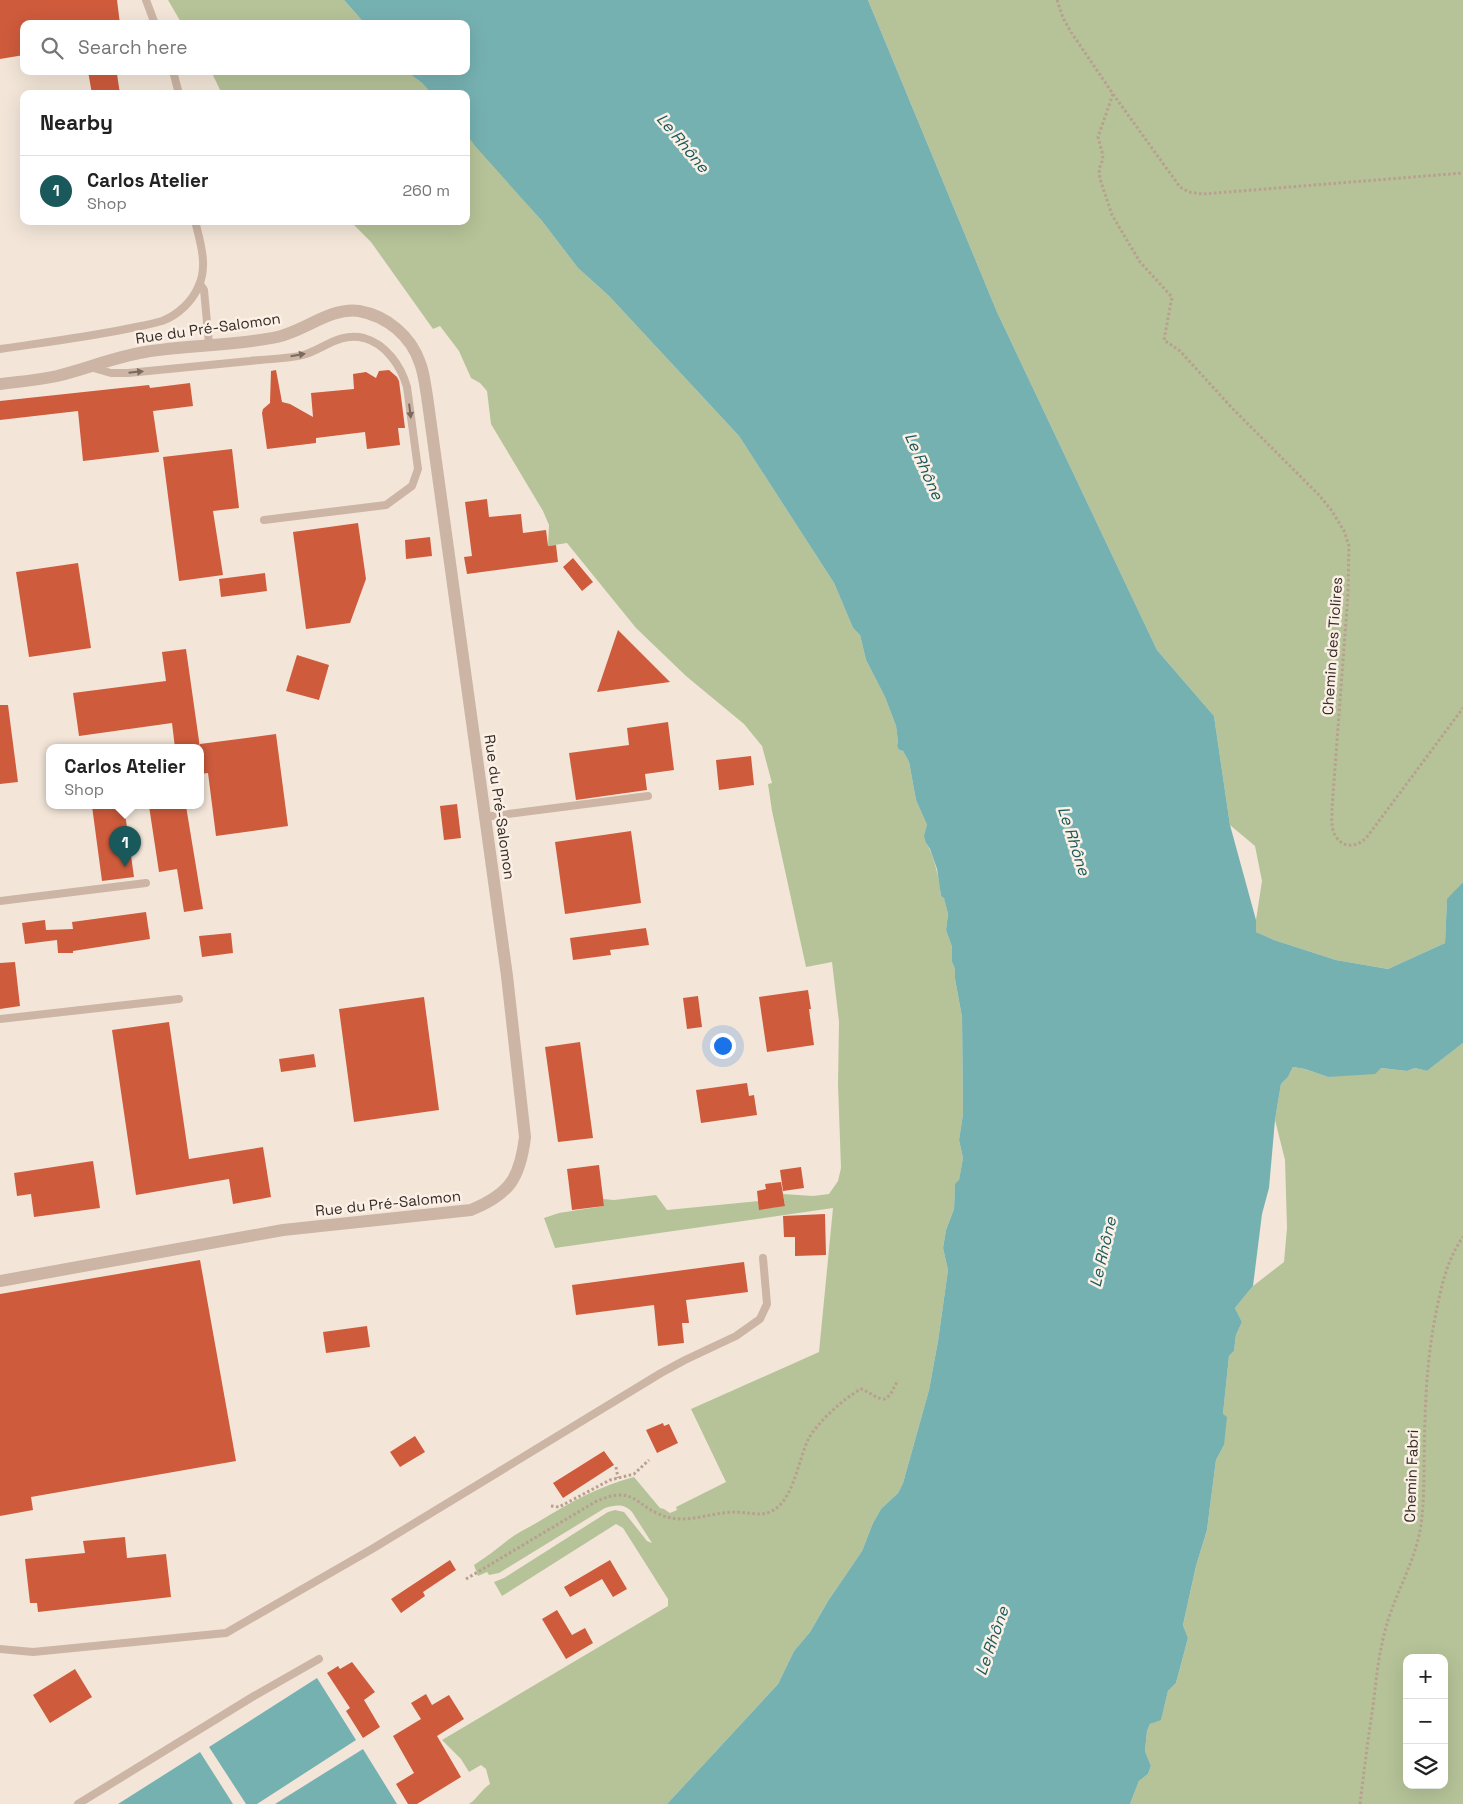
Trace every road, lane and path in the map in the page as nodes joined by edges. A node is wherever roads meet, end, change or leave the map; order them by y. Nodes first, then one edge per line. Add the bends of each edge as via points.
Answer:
1 (146, 0) edge
2 (1057, 0) edge
3 (154, 20) edge
4 (174, 75) edge
5 (178, 90) edge
6 (1113, 94) junction
7 (1463, 173) edge
8 (196, 225) edge
9 (200, 284) junction
10 (209, 344) junction
11 (0, 349) edge
12 (88, 367) junction
13 (0, 384) edge
14 (264, 520) dead end
15 (1463, 708) edge
16 (648, 796) dead end
17 (484, 817) junction
18 (146, 883) dead end
19 (0, 902) edge
20 (179, 999) dead end
21 (0, 1019) edge
22 (1463, 1237) edge
23 (763, 1258) dead end
24 (0, 1280) edge
25 (898, 1380) dead end
26 (649, 1460) dead end
27 (616, 1467) dead end
28 (618, 1478) junction
29 (551, 1506) dead end
30 (466, 1579) dead end
31 (0, 1649) edge
32 (319, 1659) dead end
33 (78, 1804) edge
34 (1360, 1804) edge

1 - 3 lane
2 - 6 path via 1063,18
4 - 5 lane
6 - 7 path via 1180,186 1189,192 1204,194
6 - 15 path, Chemin des Tiolires via 1098,137 1102,152 1100,179 1112,215 1140,262 1172,296 1164,340 1180,351 1319,495 1340,522 1347,538 1348,594 1332,808 1332,826 1338,840 1348,846 1363,842
8 - 9 lane via 204,263
9 - 10 lane via 204,290
9 - 11 lane via 184,306 162,321
10 - 12 street, Rue du Pré-Salomon via 144,352
10 - 17 street, Rue du Pré-Salomon via 287,335 326,316 358,311 388,322 412,345 421,363 427,396
12 - 13 street, Rue du Pré-Salomon via 56,376
12 -> 14 lane via 111,373 128,373 303,355 352,336 376,342 388,352 405,378 418,469 412,486 386,506
16 - 17 lane
17 - 24 street, Rue du Pré-Salomon via 525,1137 522,1160 506,1189 486,1204 471,1210 283,1230
18 - 19 lane
20 - 21 lane
22 - 34 path, Chemin Fabri via 1449,1264 1435,1316 1424,1421 1422,1516 1411,1560 1384,1633
23 - 31 lane via 766,1304 764,1313 754,1324 661,1373 372,1549 226,1632 33,1652
25 - 30 path via 886,1399 861,1390 818,1424 809,1438 789,1491 772,1512 671,1518 654,1512 629,1496 614,1494 594,1502
26 - 28 path via 634,1474
27 - 28 path
28 - 29 path via 594,1487 559,1507
32 - 33 lane

